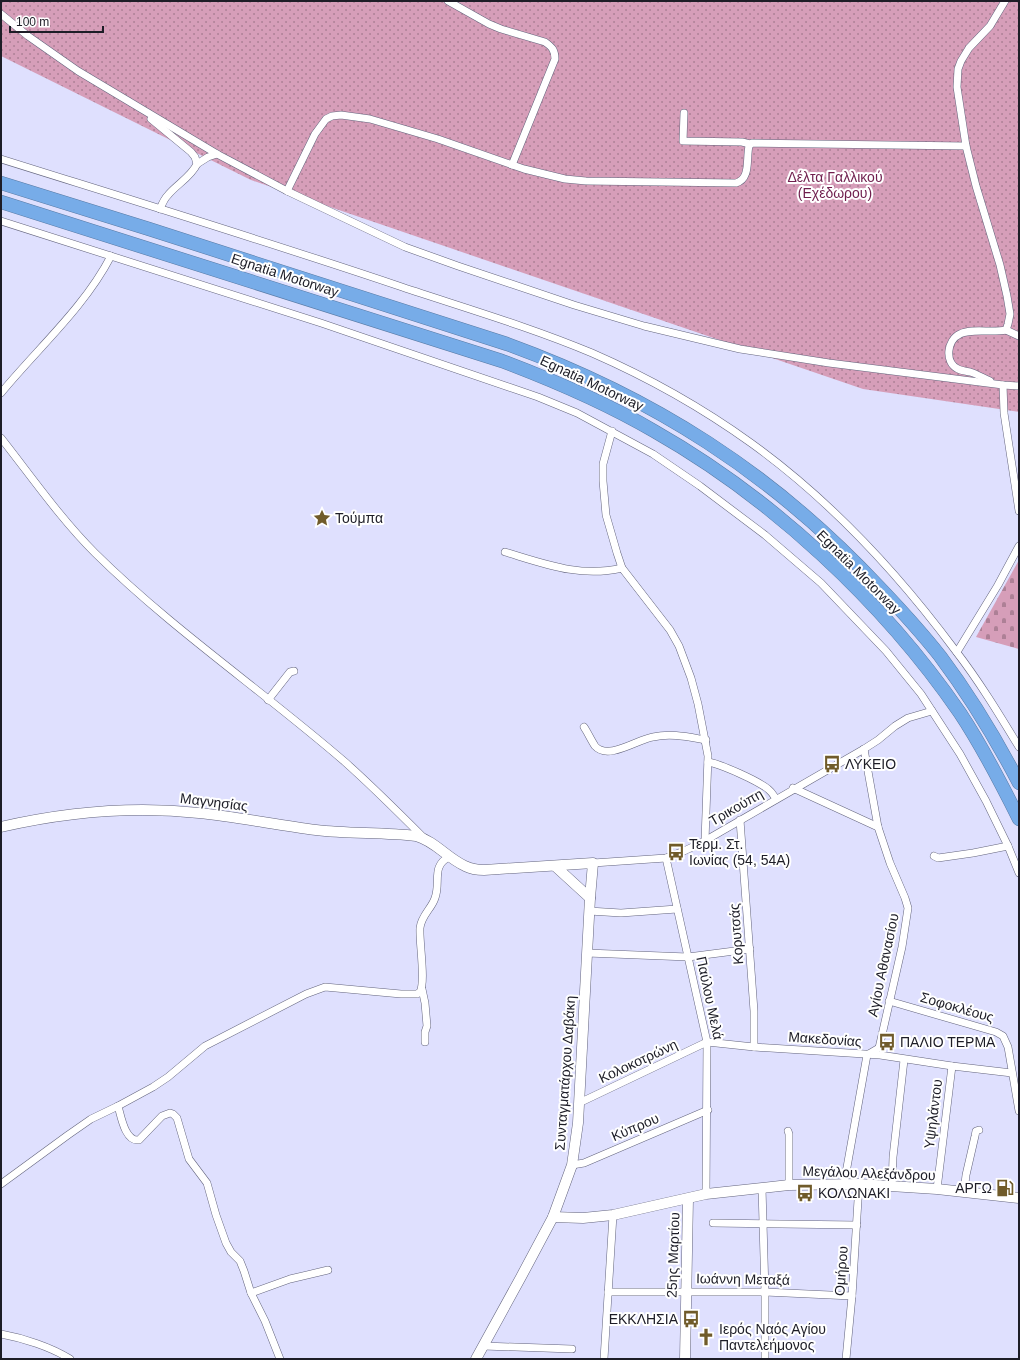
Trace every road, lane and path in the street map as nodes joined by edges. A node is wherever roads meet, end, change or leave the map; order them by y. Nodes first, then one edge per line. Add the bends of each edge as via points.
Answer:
1 (448, 1) edge
2 (1005, 1) edge
3 (1, 14) edge
4 (129, 102) junction
5 (684, 113) dead end
6 (750, 144) junction
7 (966, 146) junction
8 (217, 154) junction
9 (1, 159) edge
10 (197, 164) junction
11 (512, 165) junction
12 (1, 183) edge
13 (287, 191) junction
14 (1, 202) edge
15 (160, 209) junction
16 (1, 222) edge
17 (111, 256) junction
18 (1006, 330) junction
19 (1019, 336) edge
20 (994, 384) junction
21 (1003, 385) junction
22 (1019, 386) edge
23 (1, 393) edge
24 (612, 431) junction
25 (1, 438) edge
26 (1019, 511) edge
27 (1019, 546) edge
28 (505, 552) dead end
29 (622, 568) junction
30 (957, 652) junction
31 (294, 671) dead end
32 (268, 700) junction
33 (932, 711) junction
34 (584, 727) dead end
35 (706, 740) junction
36 (1019, 747) edge
37 (864, 749) junction
38 (708, 762) junction
39 (1019, 783) edge
40 (794, 788) junction
41 (776, 799) junction
42 (1019, 819) edge
43 (740, 820) junction
44 (1, 827) edge
45 (878, 827) junction
46 (423, 838) junction
47 (705, 841) junction
48 (1008, 846) junction
49 (934, 856) dead end
50 (450, 857) junction
51 (666, 858) junction
52 (593, 863) junction
53 (555, 866) junction
54 (1019, 873) edge
55 (590, 898) junction
56 (677, 909) junction
57 (589, 911) junction
58 (750, 949) junction
59 (587, 953) junction
60 (688, 957) junction
61 (422, 989) junction
62 (889, 1001) junction
63 (425, 1042) dead end
64 (707, 1042) junction
65 (754, 1048) junction
66 (879, 1048) junction
67 (867, 1055) junction
68 (880, 1056) junction
69 (904, 1060) junction
70 (952, 1066) junction
71 (1012, 1073) junction
72 (579, 1103) junction
73 (118, 1106) junction
74 (708, 1110) junction
75 (1019, 1111) edge
76 (979, 1130) dead end
77 (788, 1131) dead end
78 (572, 1165) junction
79 (1, 1184) edge
80 (844, 1184) junction
81 (859, 1184) junction
82 (789, 1185) junction
83 (892, 1187) junction
84 (762, 1188) junction
85 (937, 1190) junction
86 (964, 1192) junction
87 (706, 1194) junction
88 (1019, 1198) edge
89 (688, 1199) junction
90 (613, 1215) junction
91 (553, 1217) junction
92 (713, 1223) dead end
93 (764, 1223) junction
94 (857, 1225) junction
95 (328, 1270) dead end
96 (251, 1292) junction
97 (608, 1292) junction
98 (685, 1292) junction
99 (765, 1292) junction
100 (852, 1296) junction
101 (1, 1334) edge
102 (484, 1346) junction
103 (572, 1349) dead end
104 (70, 1359) edge
105 (280, 1359) edge
106 (476, 1359) edge
107 (604, 1359) edge
108 (685, 1359) edge
109 (764, 1359) edge
110 (846, 1359) edge

1 - 11 street via 489,24 545,42 555,52 555,59
2 - 7 street via 990,26 969,48 958,69 957,87
3 - 4 street via 78,71
4 - 8 street
4 - 10 street via 191,152
5 - 6 street via 683,141
6 - 7 street via 756,142
6 - 11 street via 745,177 742,182 736,183 564,180
7 - 18 street via 1007,296 1010,314
8 - 10 street
8 - 13 street
9 - 15 street
10 - 15 street via 189,176 168,194
11 - 13 street via 407,129 370,119 332,116 326,119 315,134
12 - 39 highway, Egnatia Motorway via 507,344 592,378 668,417 772,488 857,563 940,656 976,707
13 - 20 street via 405,247 511,285 644,326 789,358
14 - 42 highway, Egnatia Motorway via 502,361 594,399 667,438 725,476 794,530 844,576 886,620 924,665 960,714
15 - 30 street via 548,336 592,353 666,389 750,442 800,481 870,547 913,595
16 - 17 street
17 - 23 street via 82,301
17 - 24 street via 485,378 577,413
18 - 19 street
18 - 20 street via 960,333 951,342 949,350 950,358 959,370 980,376
20 - 21 street
21 - 22 street
21 - 26 street via 1004,413
24 - 29 street via 603,464 603,481 606,515
24 - 33 street via 653,454 728,506 765,534 821,583 886,651
25 - 32 street via 65,520 96,554 213,656
27 - 30 street
28 - 29 street via 550,565 588,572
29 - 35 street via 679,646 692,678
30 - 36 street
31 - 32 street via 290,672
32 - 46 street via 345,762
33 - 37 street, Τρικούπη via 908,718
33 - 48 street via 960,754
34 - 35 street via 596,747 607,751 620,750 644,739 664,735
35 - 38 street
37 - 40 street, Τρικούπη
37 - 45 street, Αγίου Αθανασίου
38 - 41 street via 762,786
38 - 47 street
40 - 41 street, Τρικούπη
40 - 45 street
41 - 43 street, Τρικούπη
43 - 47 street, Τρικούπη
43 - 58 street, Κορυτσάς
44 - 46 street, Μαγνησίας via 64,815 140,810 199,813 317,830 406,834
45 - 62 street, Αγίου Αθανασίου via 908,908
46 - 50 street, Τρικούπη
47 - 51 street, Τρικούπη
48 - 49 street via 938,858
48 - 54 street
50 - 53 street, Τρικούπη via 472,869
50 - 61 street via 440,864 436,896 421,922
51 - 52 street, Τρικούπη
51 - 56 street, Παύλου Μελά
52 - 53 street, Τρικούπη
52 - 55 street, Συνταγματάρχου Δαβάκη
53 - 55 street
55 - 57 street, Συνταγματάρχου Δαβάκη
56 - 57 street via 621,913
56 - 60 street, Παύλου Μελά
57 - 59 street, Συνταγματάρχου Δαβάκη
58 - 60 street
58 - 65 street, Κορυτσάς
59 - 60 street
59 - 72 street, Συνταγματάρχου Δαβάκη
60 - 64 street, Παύλου Μελά
61 - 63 street via 427,1026
61 - 73 street via 417,994 401,994 320,988 205,1046 168,1077
62 - 66 street, Αγίου Αθανασίου
62 - 71 street, Σοφοκλέους via 1003,1036 1008,1047
64 - 65 street, Μακεδονίας
64 - 72 street, Κολοκοτρώνη
64 - 74 street, Παύλου Μελά
65 - 67 street, Μακεδονίας
66 - 67 street
66 - 68 street, Αγίου Αθανασίου
67 - 68 street, Μακεδονίας
67 - 80 street
68 - 69 street, Μακεδονίας
69 - 70 street, Μακεδονίας
69 - 83 street
70 - 71 street, Μακεδονίας
70 - 85 street, Υψηλάντου
71 - 75 street
72 - 78 street, Συνταγματάρχου Δαβάκη
73 - 79 street via 91,1119
73 - 96 street via 124,1129 136,1141 162,1116 170,1113 175,1116 189,1159 207,1183 224,1238 231,1252 240,1261
74 - 78 street, Κύπρου via 584,1163
74 - 87 street, Παύλου Μελά
76 - 86 street via 976,1131
77 - 82 street
78 - 91 street, Συνταγματάρχου Δαβάκη
80 - 81 street, Μεγάλου Αλεξάνδρου
80 - 82 street, Μεγάλου Αλεξάνδρου
81 - 83 street, Μεγάλου Αλεξάνδρου
81 - 94 street, Ομήρου
82 - 84 street, Μεγάλου Αλεξάνδρου
83 - 85 street, Μεγάλου Αλεξάνδρου
84 - 87 street, Μεγάλου Αλεξάνδρου
84 - 93 street
85 - 86 street, Μεγάλου Αλεξάνδρου
86 - 88 street, Μεγάλου Αλεξάνδρου
87 - 89 street, Μεγάλου Αλεξάνδρου
89 - 90 street, Μεγάλου Αλεξάνδρου
89 - 98 street, 25ης Μαρτίου
90 - 91 street, Μεγάλου Αλεξάνδρου
90 - 97 street
91 - 102 street, Συνταγματάρχου Δαβάκη
92 - 93 street
93 - 94 street
93 - 99 street
94 - 100 street, Ομήρου
95 - 96 street
96 - 105 street
97 - 98 street, Ιωάννη Μεταξά
97 - 107 street
98 - 99 street, Ιωάννη Μεταξά
98 - 108 street, 25ης Μαρτίου
99 - 100 street, Ιωάννη Μεταξά
99 - 109 street
100 - 110 street, Ομήρου
101 - 104 street via 41,1346
102 - 103 street
102 - 106 street, Συνταγματάρχου Δαβάκη

